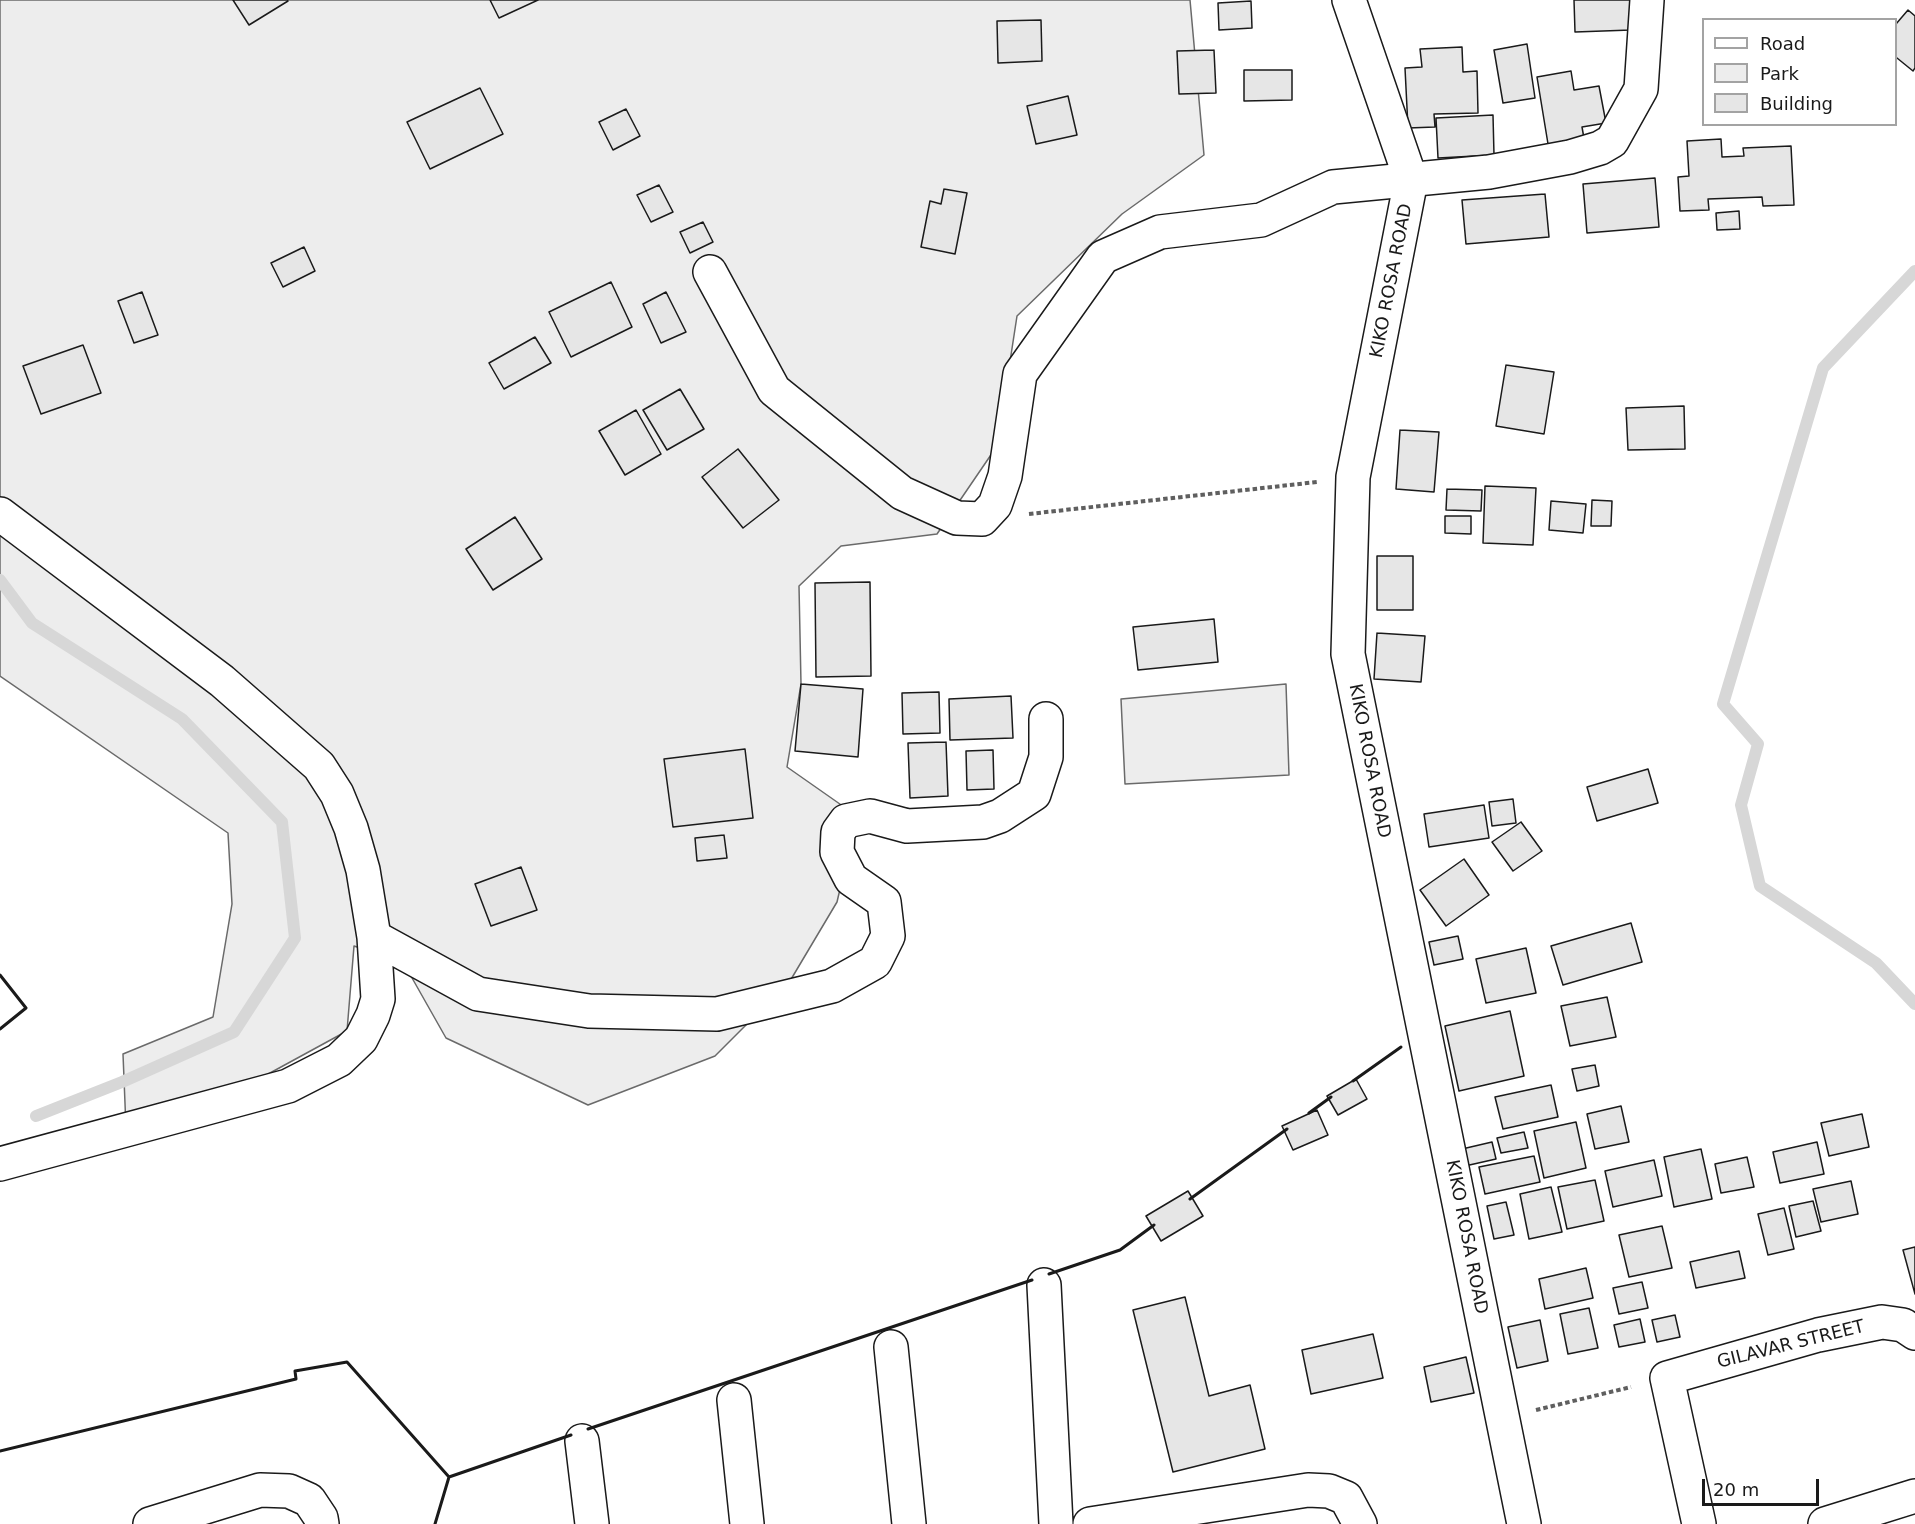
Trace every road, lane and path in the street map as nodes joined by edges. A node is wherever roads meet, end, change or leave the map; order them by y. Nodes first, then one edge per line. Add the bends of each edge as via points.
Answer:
1 (1349, 0) edge
2 (1647, 0) edge
3 (1411, 180) junction
4 (710, 272) dead end
5 (1353, 477) junction
6 (0, 514) edge
7 (982, 519) junction
8 (1046, 719) dead end
9 (374, 937) junction
10 (0, 1164) edge
11 (1044, 1285) dead end
12 (1915, 1333) edge
13 (891, 1347) dead end
14 (1666, 1378) junction
15 (734, 1400) dead end
16 (1503, 1419) junction
17 (582, 1441) dead end
18 (1915, 1496) edge
19 (1353, 1511) edge
20 (150, 1524) edge
21 (321, 1524) edge
22 (592, 1524) edge
23 (747, 1524) edge
24 (909, 1524) edge
25 (1056, 1524) edge
26 (1090, 1524) edge
27 (1524, 1524) edge
28 (1699, 1524) edge
29 (1825, 1524) edge

1 - 3 street, KIKO ROSA ROAD
2 - 3 street via 1641,89 1612,141 1559,159 1490,172
3 - 5 street, KIKO ROSA ROAD
3 - 7 street via 1333,187 1261,220 1160,232 1103,257 1020,374 1005,476 995,505
4 - 7 street via 774,390 902,493 957,518
5 - 7 path
5 - 16 street, KIKO ROSA ROAD via 1348,654
6 - 9 street via 222,681 319,766 337,794 351,828 363,870
8 - 9 street via 1046,757 1034,794 1000,816 983,822 907,826 870,816 846,820 838,832 837,852 851,879 884,902 888,936 875,962 832,986 717,1014 589,1011 478,994
9 - 10 street via 378,999 361,1039 339,1060 288,1086
11 - 25 street
12 - 14 street, GILAVAR STREET via 1903,1325 1882,1322 1818,1335
13 - 24 street
14 - 16 path
14 - 28 street
15 - 23 street
16 - 27 street, KIKO ROSA ROAD
17 - 22 street
18 - 29 street
19 - 26 street via 1329,1491 1308,1490
20 - 21 street via 260,1490 289,1491 309,1500

